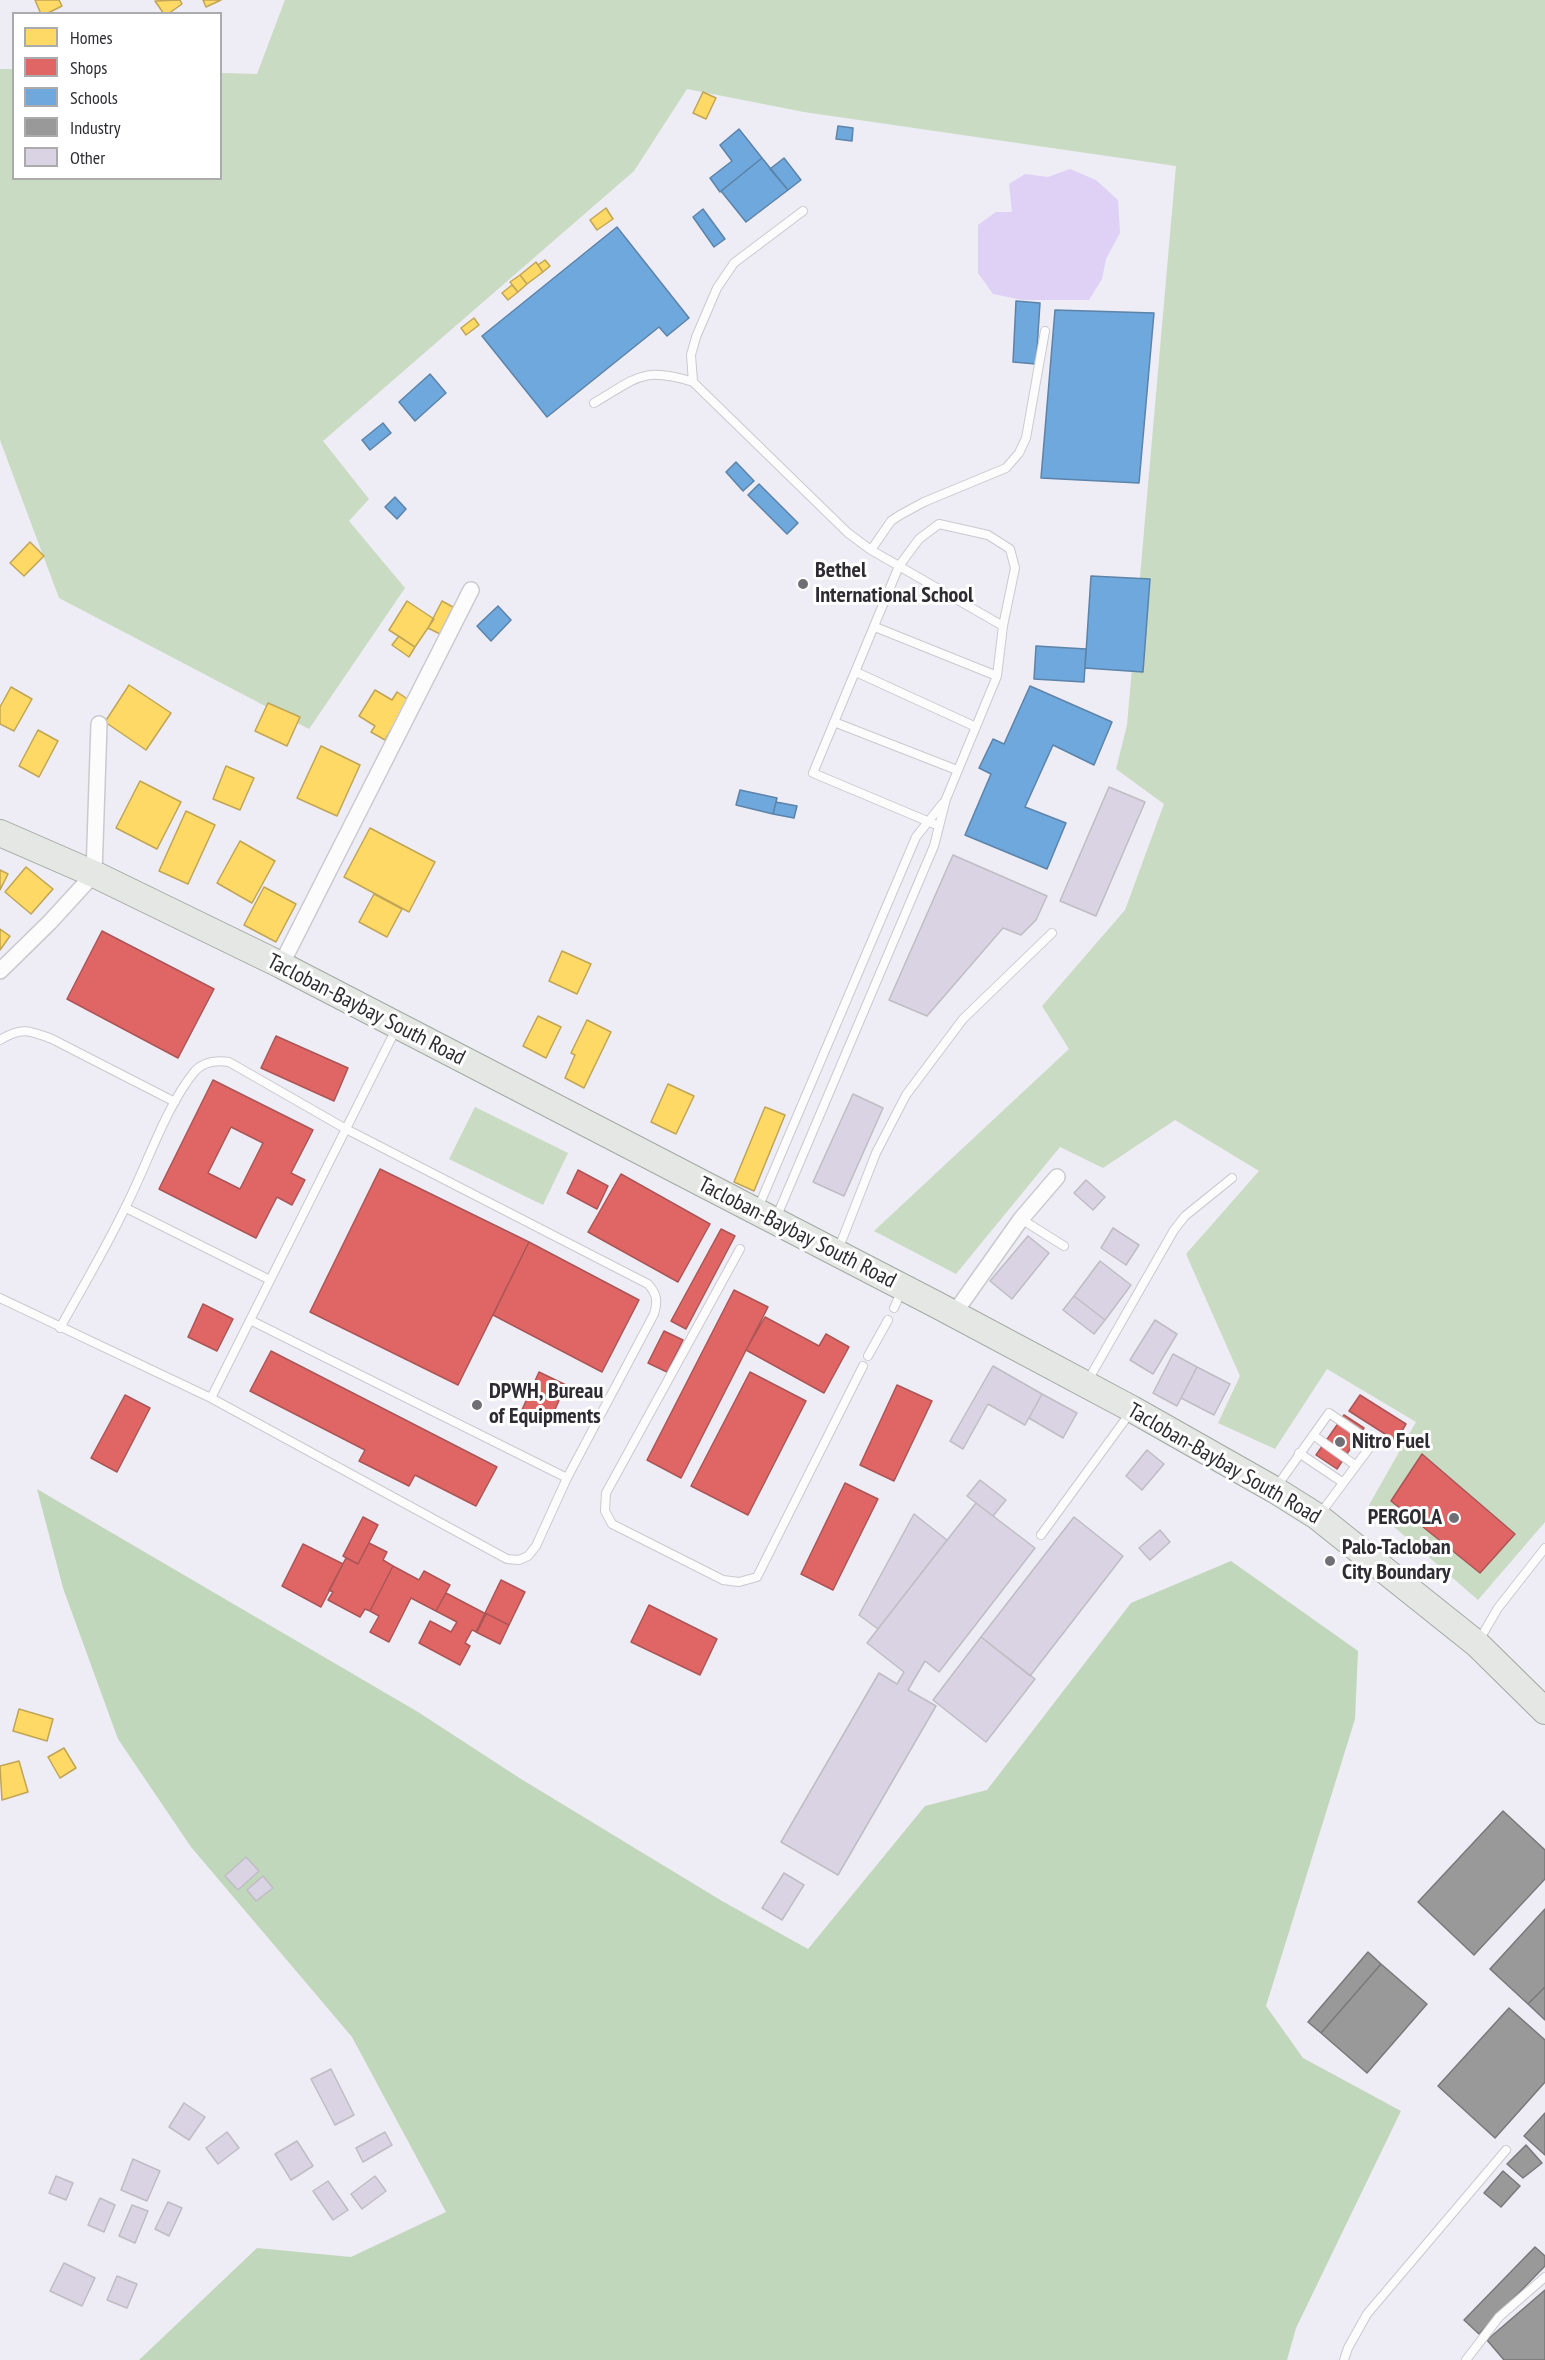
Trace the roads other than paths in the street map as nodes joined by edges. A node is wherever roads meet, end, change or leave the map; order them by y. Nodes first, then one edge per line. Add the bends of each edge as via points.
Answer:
1 (803, 211) dead end
2 (1045, 331) dead end
3 (693, 382) junction
4 (594, 403) dead end
5 (871, 550) junction
6 (899, 566) junction
7 (471, 590) dead end
8 (1004, 626) junction
9 (875, 627) junction
10 (856, 672) junction
11 (997, 676) junction
12 (834, 722) junction
13 (99, 724) dead end
14 (976, 727) junction
15 (957, 770) junction
16 (946, 799) junction
17 (928, 822) junction
18 (939, 826) junction
19 (0, 833) edge
20 (94, 874) junction
21 (1052, 933) dead end
22 (281, 965) junction
23 (0, 971) edge
24 (397, 1027) junction
25 (0, 1040) edge
26 (175, 1102) junction
27 (346, 1129) junction
28 (1057, 1177) dead end
29 (1232, 1178) dead end
30 (126, 1208) junction
31 (765, 1217) junction
32 (1021, 1219) junction
33 (1064, 1246) dead end
34 (740, 1249) dead end
35 (837, 1254) junction
36 (270, 1280) junction
37 (0, 1298) edge
38 (953, 1315) junction
39 (250, 1320) junction
40 (888, 1320) dead end
41 (60, 1328) junction
42 (868, 1356) dead end
43 (863, 1366) dead end
44 (1085, 1386) junction
45 (211, 1398) junction
46 (1132, 1409) junction
47 (1313, 1435) junction
48 (1299, 1453) junction
49 (1355, 1465) junction
50 (567, 1478) junction
51 (1342, 1482) junction
52 (1275, 1490) junction
53 (1318, 1517) junction
54 (1041, 1535) dead end
55 (1545, 1548) edge
56 (1477, 1644) junction
57 (1545, 1711) edge
58 (1506, 2150) dead end
59 (1545, 2277) edge
60 (1344, 2360) edge
61 (1466, 2360) edge

1 - 3 lane via 734,264 717,288 691,355
2 - 5 lane via 1026,438 1019,453 1006,468 900,515 891,521
3 - 4 lane via 667,374 644,375
3 - 5 lane via 848,533
5 - 6 lane
6 - 8 lane
6 - 8 lane via 919,539 939,524 988,535 1010,549 1015,568
6 - 9 lane
7 - 22 street
8 - 11 lane
9 - 10 lane
9 - 11 lane
10 - 12 lane
10 - 14 lane
11 - 14 lane
12 - 15 lane
12 - 17 lane via 813,773
13 - 20 street
14 - 15 lane
15 - 16 lane
16 - 17 lane
16 - 18 lane
17 - 18 lane
17 - 31 lane via 916,837
18 - 31 lane via 934,846
19 - 20 main road, Tacloban-Baybay South Road
20 - 22 main road, Tacloban-Baybay South Road
20 - 23 street
21 - 35 lane via 963,1019 906,1095 876,1153
22 - 24 main road, Tacloban-Baybay South Road
24 - 27 lane
24 - 31 main road, Tacloban-Baybay South Road
25 - 26 lane via 15,1030 33,1032
26 - 27 lane via 196,1069 209,1062 229,1062
26 - 30 lane
27 - 36 lane
27 - 50 lane via 648,1284 656,1292 654,1314
28 - 32 street
29 - 44 lane via 1185,1216 1174,1230
30 - 36 lane
30 - 41 lane
31 - 35 main road, Tacloban-Baybay South Road
32 - 33 lane
32 - 38 street
34 - 43 lane via 606,1493 605,1511 612,1524 723,1580 739,1582 757,1577
35 - 38 main road, Tacloban-Baybay South Road via 898,1298
36 - 39 lane
37 - 41 lane
38 - 44 main road, Tacloban-Baybay South Road
39 - 45 lane
39 - 50 lane
40 - 42 lane
41 - 45 lane
44 - 46 main road, Tacloban-Baybay South Road
45 - 50 lane via 507,1559 519,1560 532,1551
46 - 52 main road, Tacloban-Baybay South Road
46 - 54 lane
47 - 48 lane
47 - 49 lane
47 - 49 lane via 1329,1413 1372,1443
48 - 51 lane
48 - 52 lane
49 - 51 lane
51 - 53 lane
52 - 53 main road, Tacloban-Baybay South Road
53 - 56 main road, Tacloban-Baybay South Road
55 - 56 lane via 1498,1608
56 - 57 main road, Tacloban-Baybay South Road
58 - 60 lane via 1367,2314
59 - 61 lane via 1500,2317

